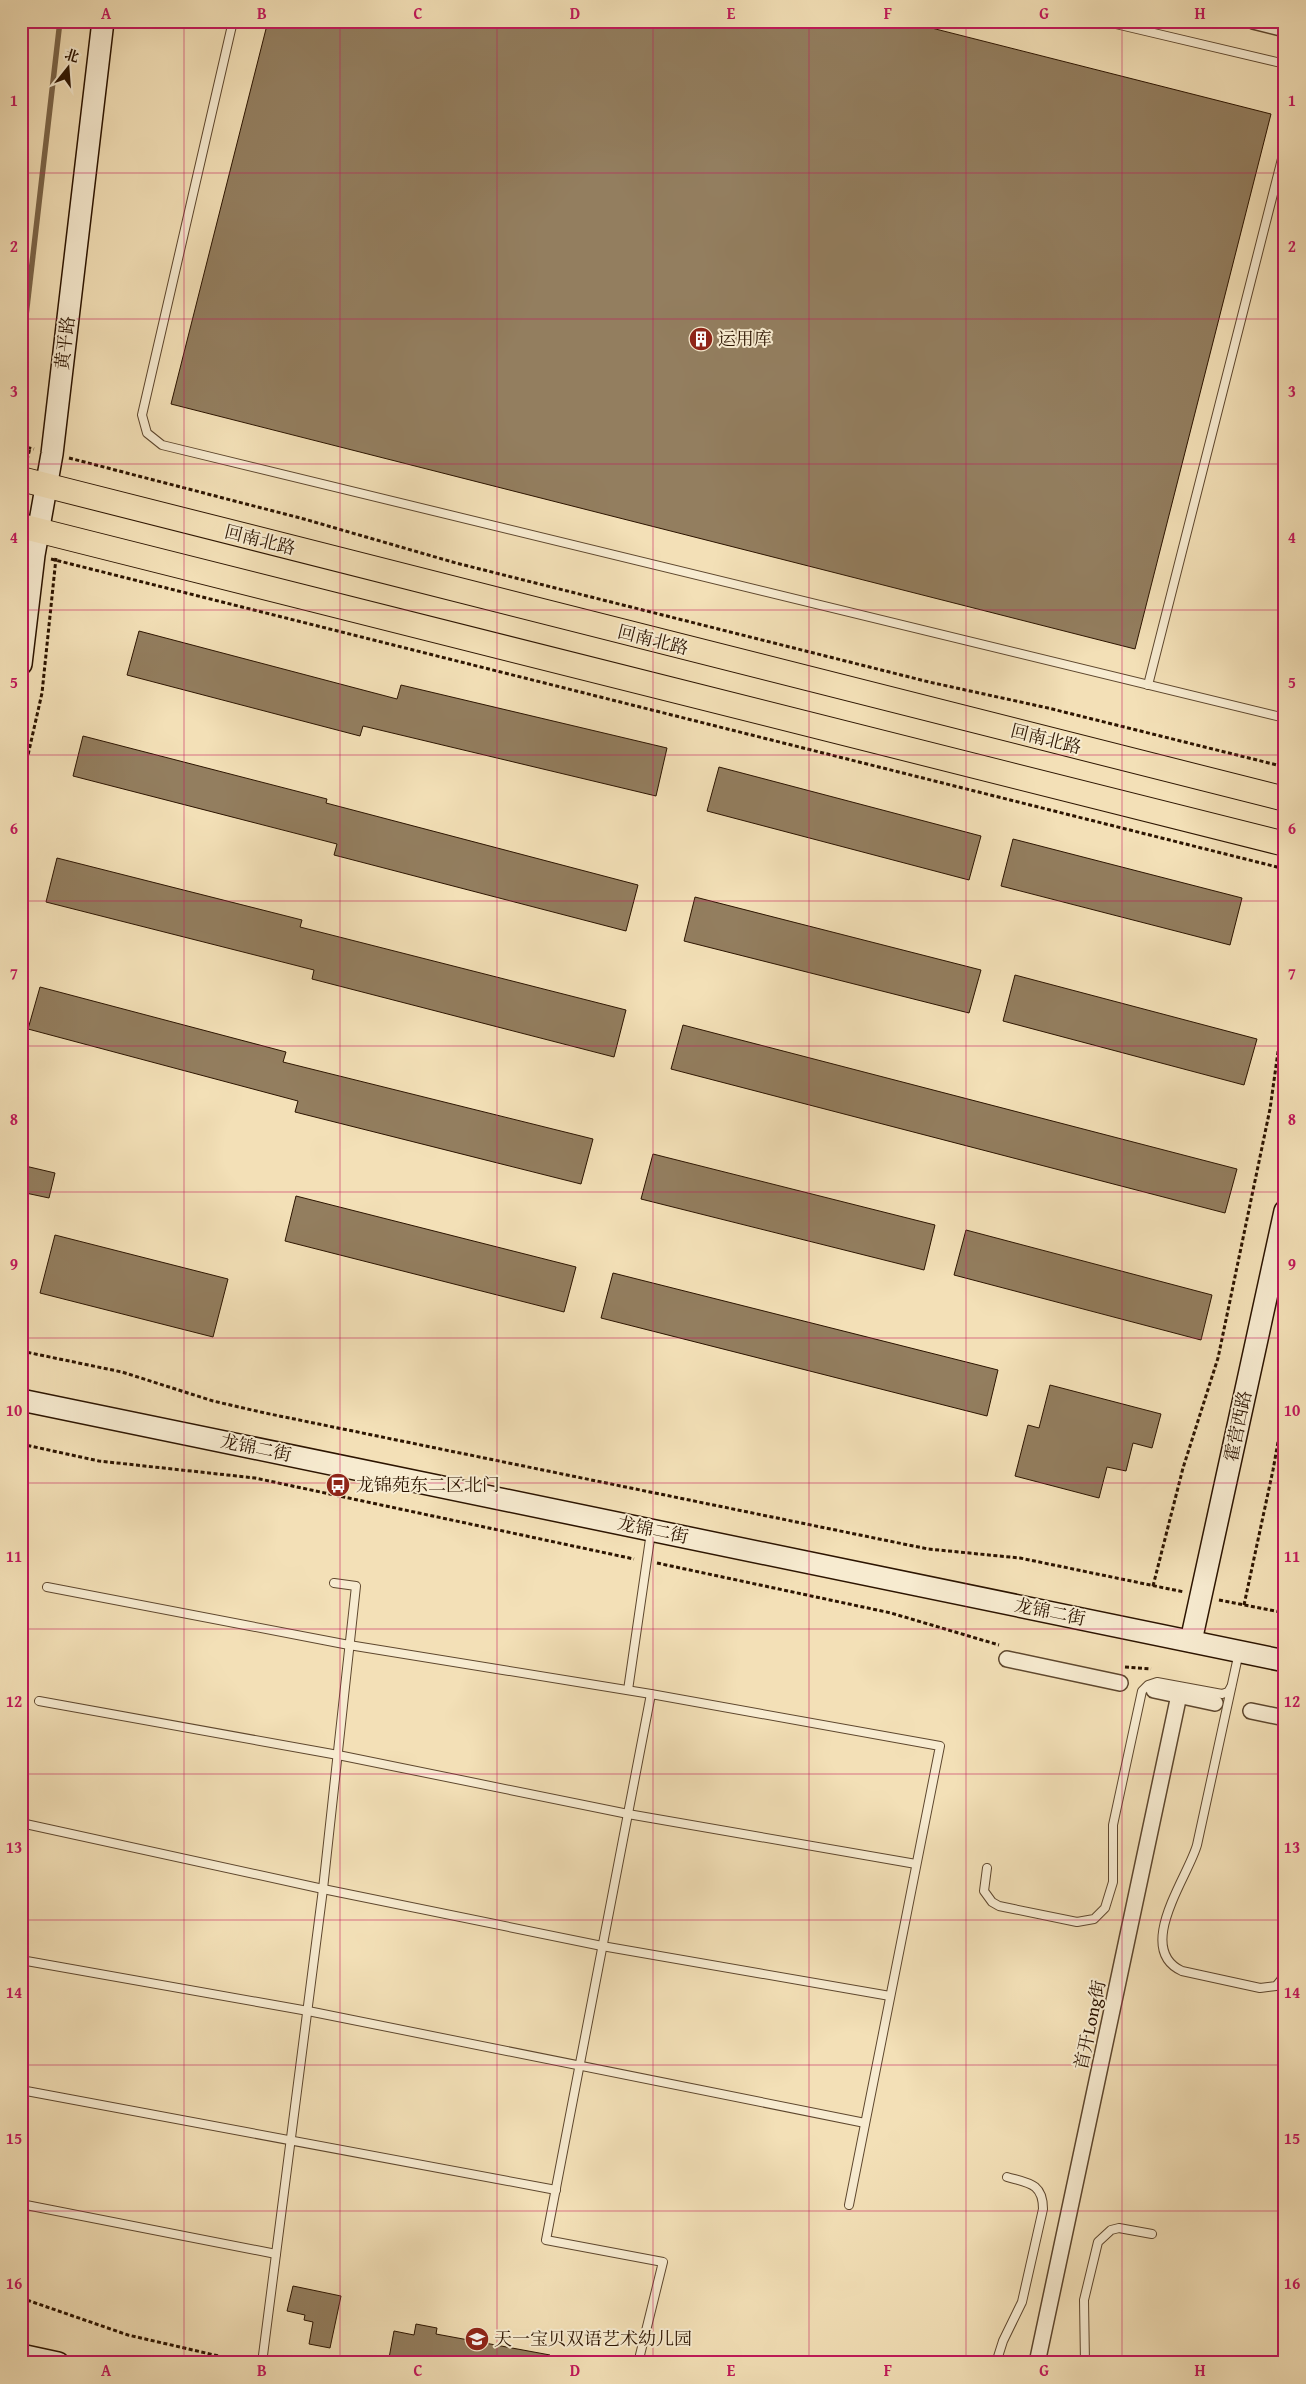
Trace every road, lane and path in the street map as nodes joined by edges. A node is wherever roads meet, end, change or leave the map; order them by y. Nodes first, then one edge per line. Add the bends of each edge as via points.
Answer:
1 (103, 21) edge
2 (233, 21) edge
3 (1102, 21) edge
4 (1253, 21) edge
5 (1285, 29) edge
6 (1285, 64) edge
7 (1285, 147) edge
8 (96, 465) dead end
9 (21, 479) edge
10 (47, 486) junction
11 (30, 528) edge
12 (84, 567) dead end
13 (52, 591) dead end
14 (21, 664) edge
15 (1148, 685) junction
16 (1285, 718) edge
17 (1285, 767) edge
18 (21, 786) edge
19 (1285, 799) edge
20 (1285, 844) edge
21 (1285, 869) edge
22 (1285, 1002) edge
23 (1285, 1210) edge
24 (21, 1351) edge
25 (21, 1400) edge
26 (1285, 1403) edge
27 (652, 1530) junction
28 (334, 1583) dead end
29 (1148, 1585) dead end
30 (1153, 1586) dead end
31 (47, 1587) dead end
32 (1244, 1605) dead end
33 (1259, 1608) dead end
34 (1285, 1613) edge
35 (1191, 1641) junction
36 (350, 1645) junction
37 (1239, 1651) junction
38 (1007, 1659) dead end
39 (1285, 1660) edge
40 (1111, 1679) dead end
41 (1231, 1687) junction
42 (628, 1690) junction
43 (1154, 1690) dead end
44 (650, 1694) junction
45 (1179, 1695) junction
46 (39, 1701) dead end
47 (1214, 1703) dead end
48 (1251, 1711) dead end
49 (1277, 1714) edge
50 (338, 1755) junction
51 (628, 1814) junction
52 (21, 1823) edge
53 (916, 1864) junction
54 (987, 1868) dead end
55 (323, 1889) junction
56 (602, 1946) junction
57 (21, 1960) edge
58 (1285, 1969) edge
59 (890, 1996) junction
60 (308, 2011) junction
61 (579, 2067) junction
62 (21, 2090) edge
63 (865, 2123) junction
64 (291, 2139) junction
65 (1007, 2177) dead end
66 (556, 2190) junction
67 (21, 2204) edge
68 (849, 2204) dead end
69 (1152, 2234) dead end
70 (276, 2254) junction
71 (21, 2298) edge
72 (21, 2355) edge
73 (640, 2355) dead end
74 (58, 2363) edge
75 (249, 2363) edge
76 (262, 2363) edge
77 (996, 2363) edge
78 (1037, 2363) edge
79 (1085, 2363) edge

1 - 10 street, 黄平路
2 - 15 lane via 142,415 147,433 162,445
3 - 6 lane
4 - 5 street
7 - 15 lane
8 - 17 path via 465,565 929,682
9 - 10 main road, 回南北路
10 - 11 street, 黄平路
10 - 19 main road, 回南北路
11 - 14 street, 黄平路
11 - 20 main road
12 - 21 path
13 - 18 path via 42,693
15 - 16 lane
22 - 30 path via 1270,1109 1218,1358 1184,1468
23 - 35 street, 霍营西路
24 - 29 path via 122,1372 213,1401 265,1413 928,1549 1020,1558
25 - 27 street, 龙锦二街
26 - 32 path
27 - 35 street, 龙锦二街
27 - 42 lane
28 - 36 lane via 356,1586
31 - 36 lane
33 - 34 path
35 - 37 street, 龙锦二街
36 - 42 lane
36 - 50 lane
37 - 39 street, 龙锦二街
37 - 41 lane
38 - 40 street
41 - 54 lane via 1222,1694 1157,1682 1142,1691 1113,1825 1112,1891 1105,1908 1094,1920 1077,1922 999,1906 984,1891
41 - 58 lane via 1196,1845 1190,1865 1171,1902 1163,1934 1163,1952 1173,1967 1182,1971 1260,1988 1276,1986
42 - 44 lane
43 - 45 street
44 - 51 lane
44 - 53 lane via 940,1746
45 - 47 street
45 - 78 street, 首开Long街
46 - 50 lane
48 - 49 street
50 - 51 lane
50 - 55 lane
51 - 53 lane
51 - 56 lane
52 - 55 lane
53 - 59 lane
55 - 56 lane
55 - 60 lane
56 - 59 lane
56 - 61 lane
57 - 60 lane
59 - 63 lane
60 - 61 lane
60 - 64 lane
61 - 63 lane
61 - 66 lane
62 - 64 lane
63 - 68 lane
64 - 66 lane
64 - 70 lane
65 - 77 lane via 1036,2186 1042,2195 1043,2209 1022,2302
66 - 73 lane via 546,2240 663,2262
67 - 70 lane
69 - 79 lane via 1119,2228 1111,2230 1098,2242 1084,2300
70 - 76 lane
71 - 75 path via 128,2335
72 - 74 street

